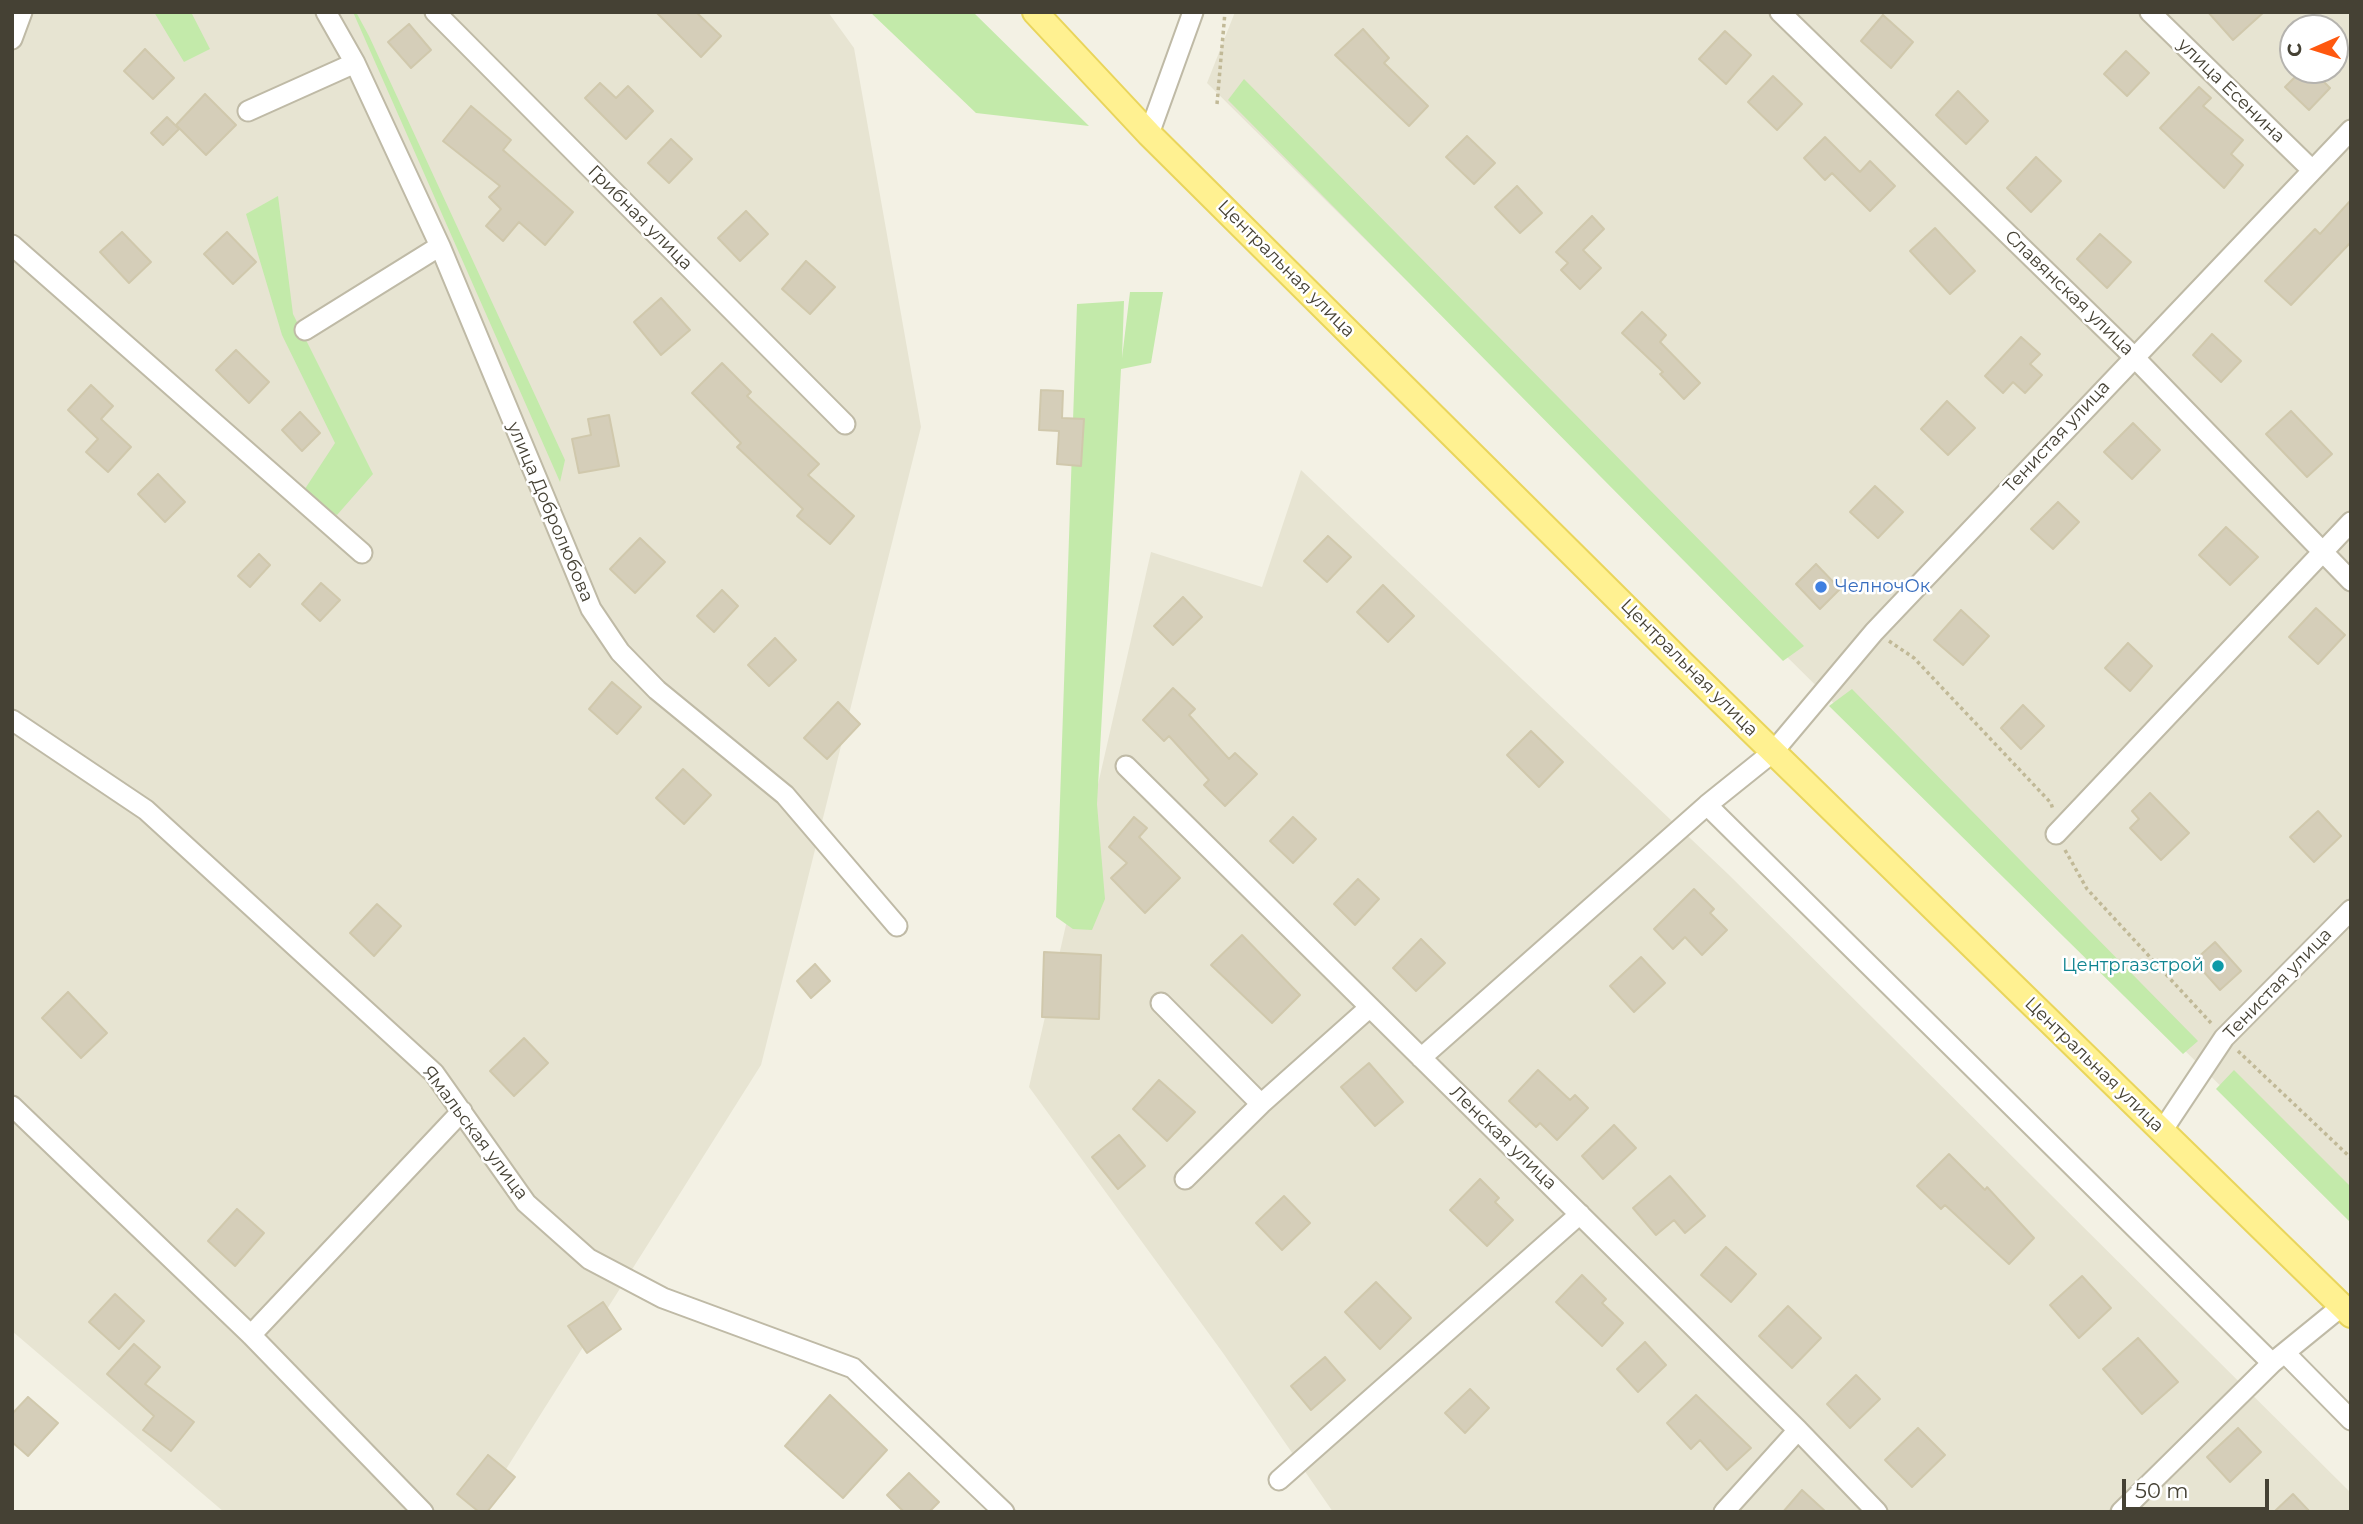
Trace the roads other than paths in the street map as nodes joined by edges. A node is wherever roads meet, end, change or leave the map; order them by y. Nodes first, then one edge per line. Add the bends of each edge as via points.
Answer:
1 (22, 12) edge
2 (326, 12) edge
3 (435, 12) edge
4 (1035, 12) edge
5 (1193, 12) edge
6 (1780, 12) edge
7 (2150, 12) edge
8 (12, 39) edge
9 (355, 63) junction
10 (248, 111) dead end
11 (2351, 130) edge
12 (1149, 134) junction
13 (2312, 170) junction
14 (12, 245) edge
15 (439, 246) junction
16 (305, 330) dead end
17 (2133, 356) junction
18 (845, 424) dead end
19 (2351, 522) edge
20 (2321, 552) junction
21 (362, 553) dead end
22 (2351, 581) edge
23 (12, 720) edge
24 (1773, 752) junction
25 (1126, 766) dead end
26 (1707, 805) junction
27 (2056, 834) road end
28 (2351, 910) edge
29 (898, 926) dead end
30 (1161, 1003) dead end
31 (1370, 1006) junction
32 (1421, 1058) junction
33 (1261, 1104) junction
34 (12, 1106) edge
35 (461, 1111) junction
36 (2162, 1131) junction
37 (1185, 1179) dead end
38 (1580, 1214) junction
39 (2346, 1311) edge
40 (251, 1335) junction
41 (2278, 1358) junction
42 (2351, 1420) edge
43 (1798, 1430) junction
44 (1279, 1480) dead end
45 (422, 1512) edge
46 (1004, 1512) edge
47 (1724, 1512) edge
48 (1877, 1512) edge
49 (2121, 1512) edge

1 - 8 street
2 - 9 street, улица Добролюбова
3 - 18 street, Грибная улица
4 - 12 main road, Центральная улица
5 - 12 street
6 - 17 street, Славянская улица
7 - 13 street, улица Есенина
9 - 10 street
9 - 15 street, улица Добролюбова
11 - 13 street, Тенистая улица
12 - 24 main road, Центральная улица
13 - 17 street, Тенистая улица
14 - 21 street
15 - 16 street
15 - 29 street, улица Добролюбова via 591,609 620,652 657,690 785,795
17 - 20 street, Славянская улица
17 - 24 street, Тенистая улица via 1874,632
19 - 20 street
20 - 22 street, Славянская улица
20 - 27 street
23 - 35 street, Ямальская улица via 146,810 434,1073
24 - 26 street, Тенистая улица
24 - 36 main road, Центральная улица
25 - 31 street, Ленская улица
26 - 32 street, Тенистая улица
26 - 41 street
28 - 36 street, Тенистая улица via 2224,1038
30 - 33 street
31 - 32 street, Ленская улица
31 - 33 street
32 - 38 street, Ленская улица
33 - 37 street
34 - 40 street
35 - 40 street
35 - 46 street, Ямальская улица via 526,1203 589,1259 663,1298 853,1368
36 - 39 main road, Центральная улица
38 - 43 street, Ленская улица
38 - 44 street
39 - 41 street
40 - 45 street
41 - 42 street
41 - 49 street
43 - 47 street
43 - 48 street, Ленская улица

